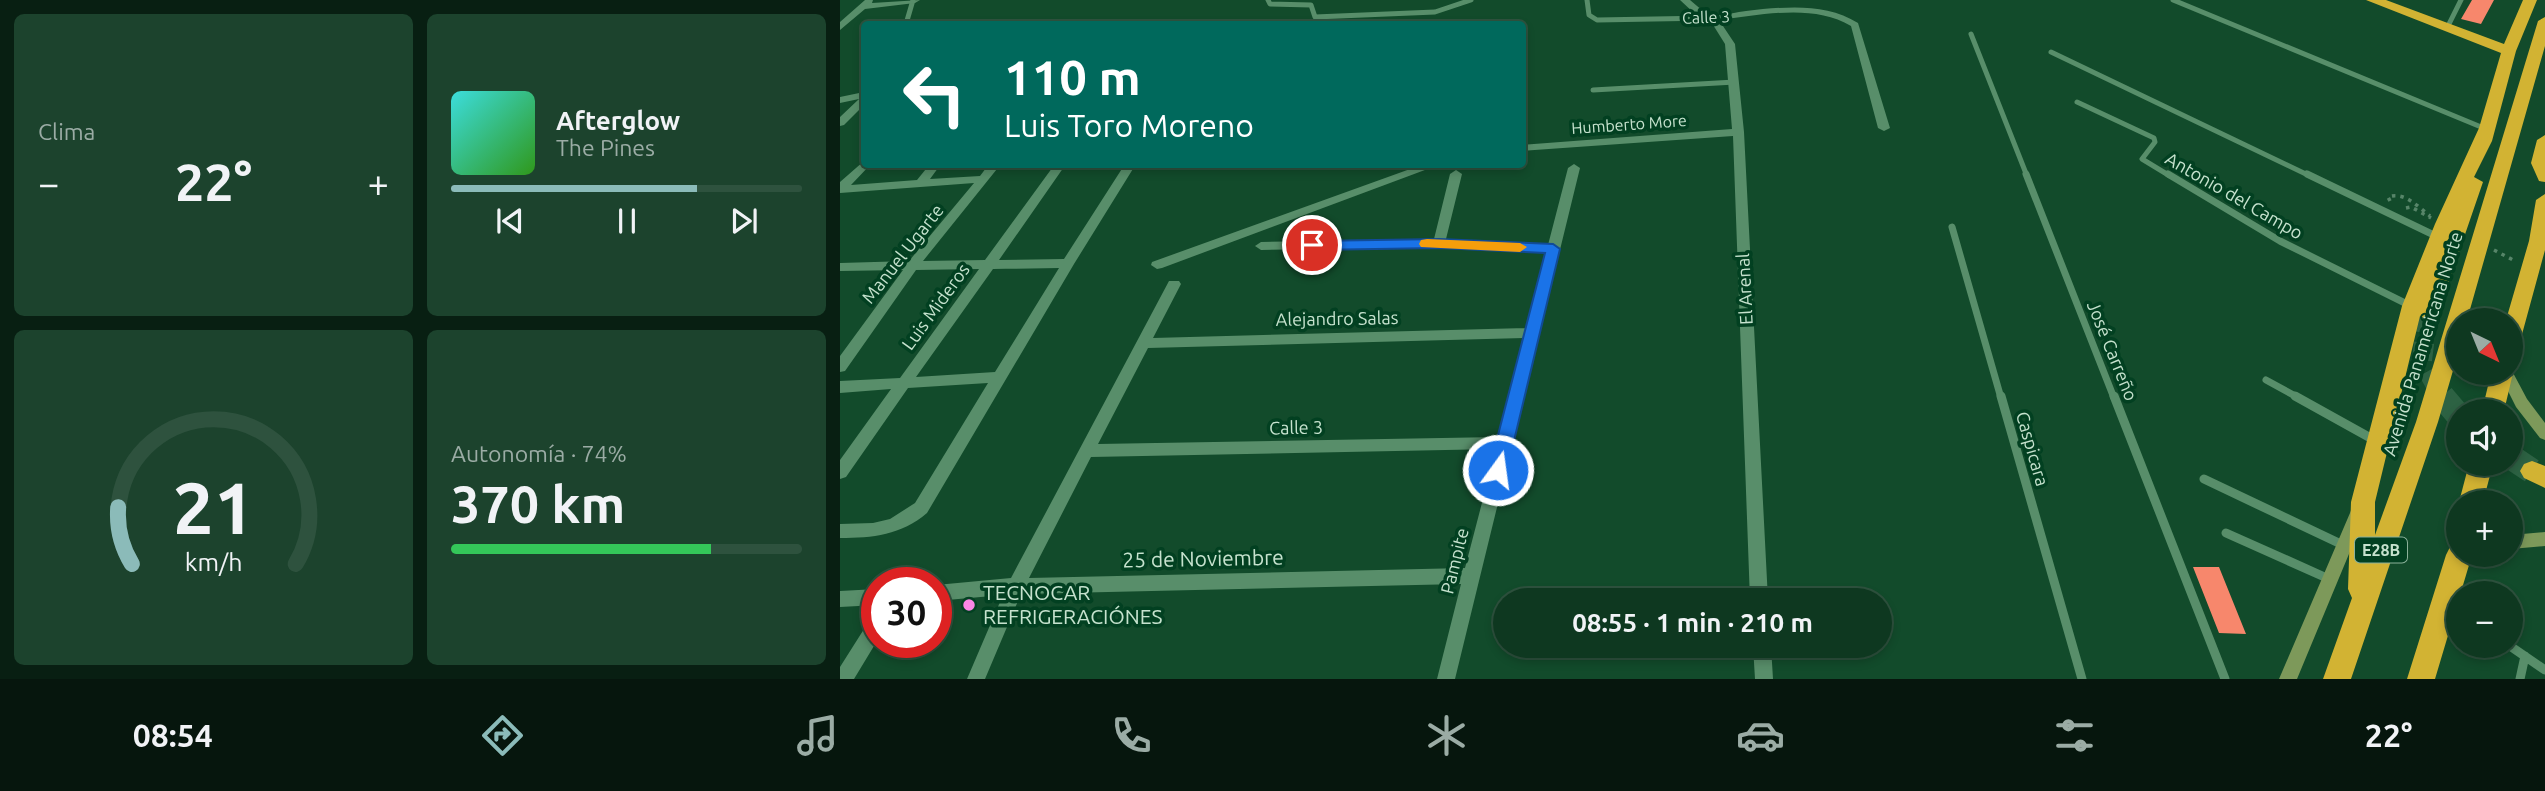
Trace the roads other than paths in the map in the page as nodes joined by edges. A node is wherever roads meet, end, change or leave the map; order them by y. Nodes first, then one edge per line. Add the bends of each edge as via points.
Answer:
1 (914, 0) edge
2 (1268, 0) edge
3 (1471, 0) edge
4 (1587, 0) edge
5 (1685, 0) edge
6 (2173, 0) edge
7 (2373, 0) edge
8 (2461, 0) edge
9 (2529, 0) edge
10 (866, 3) edge
11 (1713, 18) junction
12 (907, 21) edge
13 (2545, 21) edge
14 (841, 26) edge
15 (2447, 28) junction
16 (1970, 34) dead end
17 (2509, 51) junction
18 (2051, 52) dead end
19 (1735, 82) junction
20 (1593, 90) dead end
21 (861, 97) edge
22 (840, 100) edge
23 (861, 100) edge
24 (2077, 102) dead end
25 (840, 123) edge
26 (1884, 128) dead end
27 (2487, 129) junction
28 (1738, 132) junction
29 (2545, 140) edge
30 (1526, 148) edge
31 (862, 168) edge
32 (933, 168) edge
33 (993, 168) edge
34 (1057, 168) edge
35 (1128, 168) edge
36 (1425, 168) edge
37 (1574, 168) dead end
38 (840, 173) edge
39 (1456, 174) dead end
40 (2545, 177) edge
41 (985, 179) junction
42 (920, 184) junction
43 (840, 189) edge
44 (2545, 200) edge
45 (1952, 227) dead end
46 (2439, 238) junction
47 (1439, 243) junction
48 (1261, 246) dead end
49 (1553, 249) junction
50 (992, 262) junction
51 (1068, 263) junction
52 (914, 264) junction
53 (1157, 265) dead end
54 (840, 267) edge
55 (1174, 284) dead end
56 (2519, 308) edge
57 (2420, 309) junction
58 (1531, 333) junction
59 (1144, 343) junction
60 (847, 348) edge
61 (840, 367) edge
62 (998, 377) junction
63 (2266, 380) dead end
64 (903, 384) junction
65 (2511, 385) edge
66 (840, 387) edge
67 (2545, 434) edge
68 (2376, 442) junction
69 (1504, 443) junction
70 (1087, 451) junction
71 (840, 472) edge
72 (2204, 479) dead end
73 (2362, 502) junction
74 (840, 531) edge
75 (2226, 533) dead end
76 (2545, 539) edge
77 (2523, 541) edge
78 (2343, 545) junction
79 (2459, 567) edge
80 (1470, 576) junction
81 (2330, 579) junction
82 (1016, 586) junction
83 (1758, 588) edge
84 (952, 592) edge
85 (861, 598) edge
86 (840, 599) edge
87 (2361, 608) junction
88 (861, 650) edge
89 (2525, 656) joint
90 (1763, 658) edge
91 (2545, 670) edge
92 (843, 679) edge
93 (976, 679) edge
94 (1446, 679) edge
95 (1764, 679) edge
96 (2082, 679) edge
97 (2225, 679) edge
98 (2288, 679) edge
99 (2337, 679) edge
100 (2421, 679) edge
101 (2520, 679) edge

1 - 10 street
1 - 12 lane
2 - 3 lane via 1278,5 1311,5 1315,17 1435,12
4 - 11 lane, Calle 3 via 1589,15 1597,20
5 - 11 street, El Arenal
6 - 27 lane
7 - 15 highway
8 - 15 lane
9 - 17 highway
10 - 14 street
11 - 19 street, El Arenal via 1730,44
11 - 26 street, Calle 3 via 1823,12 1851,21
13 - 87 highway, Avenida Panamericana Norte / E28B via 2427,422
15 - 17 highway
16 - 97 lane, José Carreño
17 - 27 highway
18 - 46 lane
19 - 20 lane
19 - 28 street, El Arenal
21 - 22 street
23 - 25 street
24 - 57 lane, Antonio del Campo via 2154,138 2142,159 2280,241
27 - 46 highway
27 - 57 highway via 2470,200
28 - 30 street, Humberto More
28 - 83 street, El Arenal
29 - 40 highway via 2540,163
31 - 38 street
31 - 43 street
32 - 42 street
33 - 41 street, Manuel Ugarte
34 - 50 street, Luis Mideros
35 - 51 street
36 - 53 street
37 - 49 street, Pampite
39 - 47 street
41 - 42 street
41 - 52 street, Manuel Ugarte
42 - 43 street
44 - 56 highway
45 - 96 lane, Caspicara
46 - 57 highway
47 - 48 street
47 - 49 street
49 - 58 street, Pampite
50 - 51 street
50 - 52 street
50 - 64 street, Luis Mideros
51 - 62 street
52 - 54 street
52 - 60 street, Manuel Ugarte
55 - 59 street
57 - 68 highway
58 - 59 street, Alejandro Salas
58 - 69 street, Pampite
59 - 70 street
60 - 61 street, Manuel Ugarte
62 - 64 street
62 - 74 street via 920,508 907,521 887,528
63 - 68 lane
64 - 66 street
64 - 71 street, Luis Mideros
65 - 67 main road
68 - 73 highway
69 - 70 street, Calle 3
69 - 80 street, Pampite
70 - 82 street
72 - 78 lane
73 - 78 main road
73 - 87 highway
75 - 81 lane
76 - 77 main road
78 - 81 main road
79 - 100 highway
80 - 82 street, 25 de Noviembre
80 - 94 street, Pampite
81 - 98 main road
82 - 84 street, 25 de Noviembre
82 - 93 street
85 - 86 street
87 - 99 highway, Avenida Panamericana Norte / E28B
88 - 92 street
89 - 91 lane
89 - 101 lane
90 - 95 street

